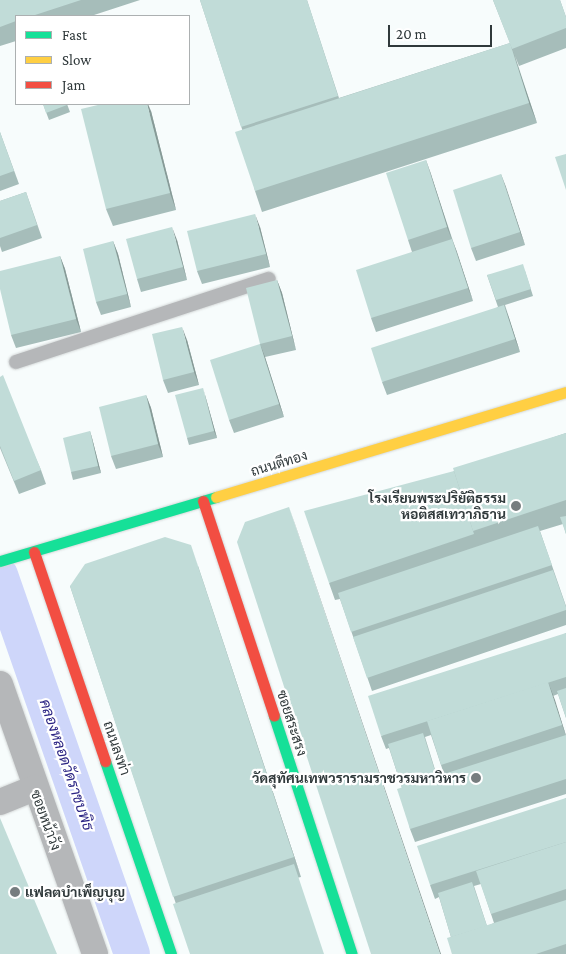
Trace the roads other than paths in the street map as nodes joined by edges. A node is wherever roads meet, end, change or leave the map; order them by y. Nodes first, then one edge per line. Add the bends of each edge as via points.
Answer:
1 (269, 279) dead end
2 (16, 362) dead end
3 (566, 392) edge
4 (203, 501) junction
5 (34, 552) junction
6 (0, 561) edge
7 (0, 684) edge
8 (35, 788) junction
9 (0, 802) edge
10 (95, 954) edge
11 (171, 954) edge
12 (352, 954) edge

1 - 2 lane
3 - 4 street, ถนนตีทอง
4 - 5 street, ถนนตีทอง
4 - 12 street, ซอยสระสรง
5 - 6 street, ถนนตีทอง
5 - 11 street, ถนนลงท่า
7 - 8 street, ซอยหน้าวัง
8 - 9 street
8 - 10 street, ซอยหน้าวัง

